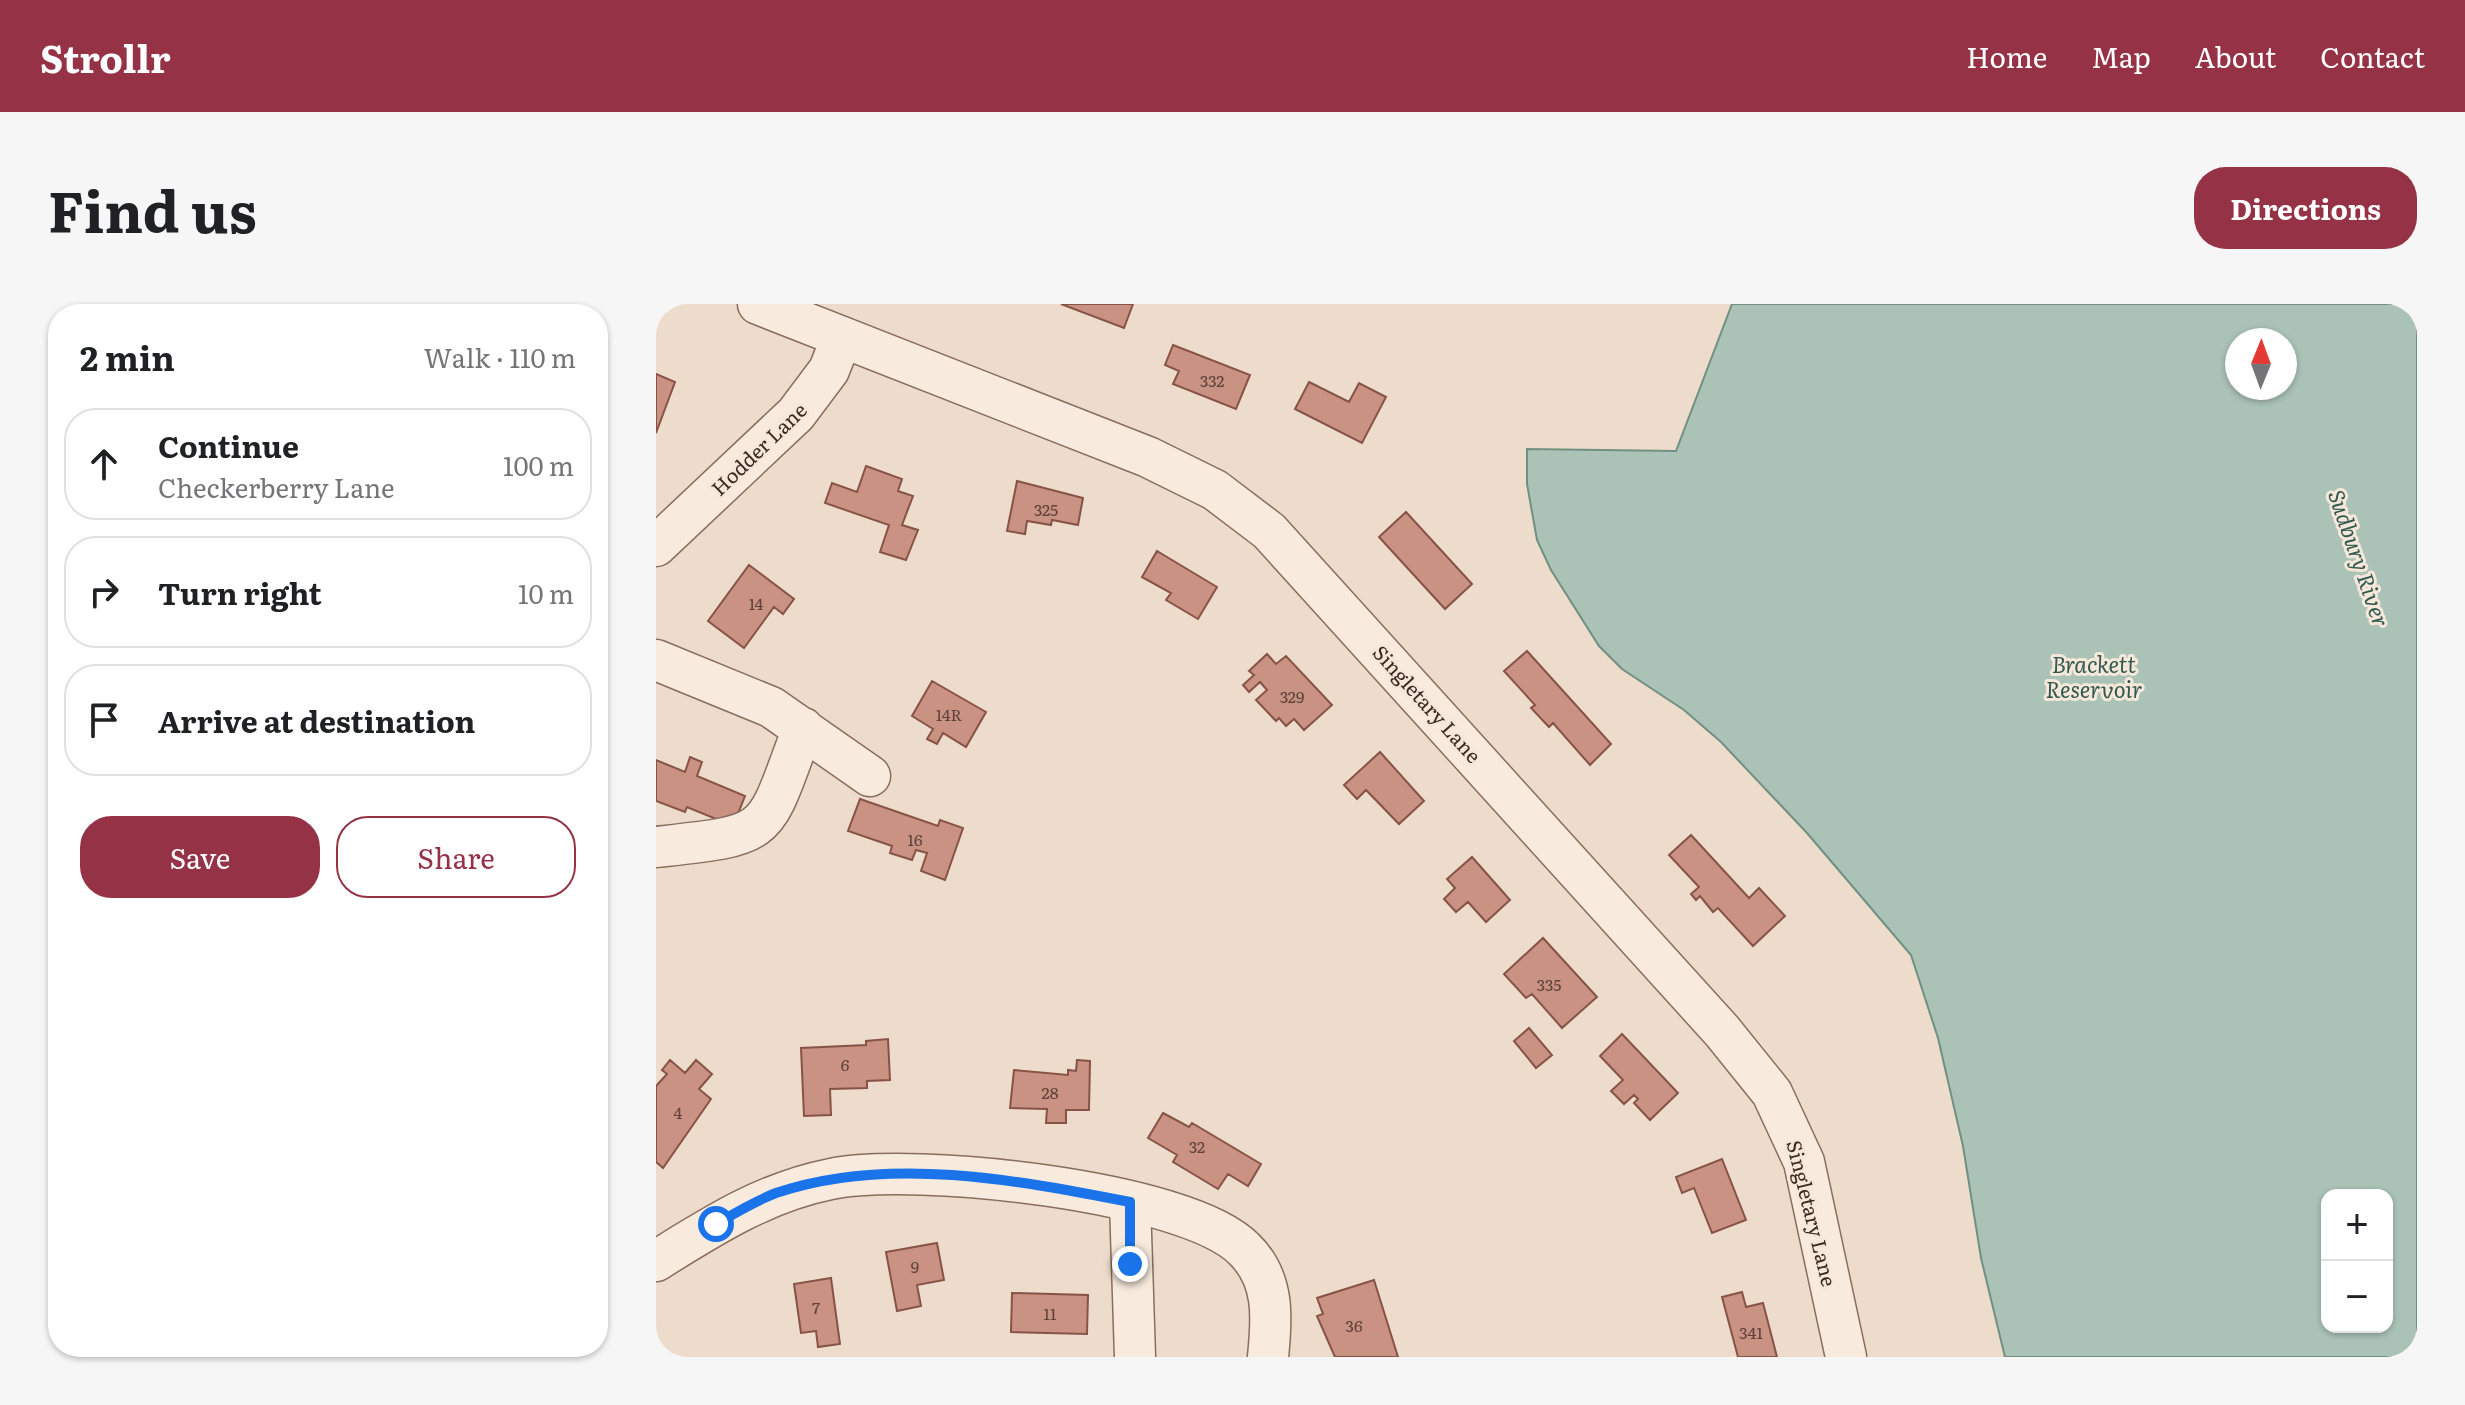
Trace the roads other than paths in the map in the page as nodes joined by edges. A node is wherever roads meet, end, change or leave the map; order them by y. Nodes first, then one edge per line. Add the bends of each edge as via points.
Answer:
1 (758, 304) edge
2 (842, 337) junction
3 (656, 546) edge
4 (656, 660) edge
5 (803, 728) junction
6 (870, 776) dead end
7 (656, 847) edge
8 (1130, 1202) junction
9 (656, 1261) edge
10 (1135, 1357) edge
11 (1268, 1357) edge
12 (1846, 1357) edge

1 - 2 street, Singletary Lane
2 - 3 street, Hodder Lane via 829,370 796,414
2 - 12 street, Singletary Lane via 1184,473 1244,509 1297,558 1772,1093 1804,1162
4 - 5 street via 744,694
5 - 6 street
5 - 7 street via 766,820 737,838
8 - 9 street via 995,1180 834,1178 747,1206
8 - 10 street
8 - 11 street via 1188,1219 1246,1250 1271,1304

